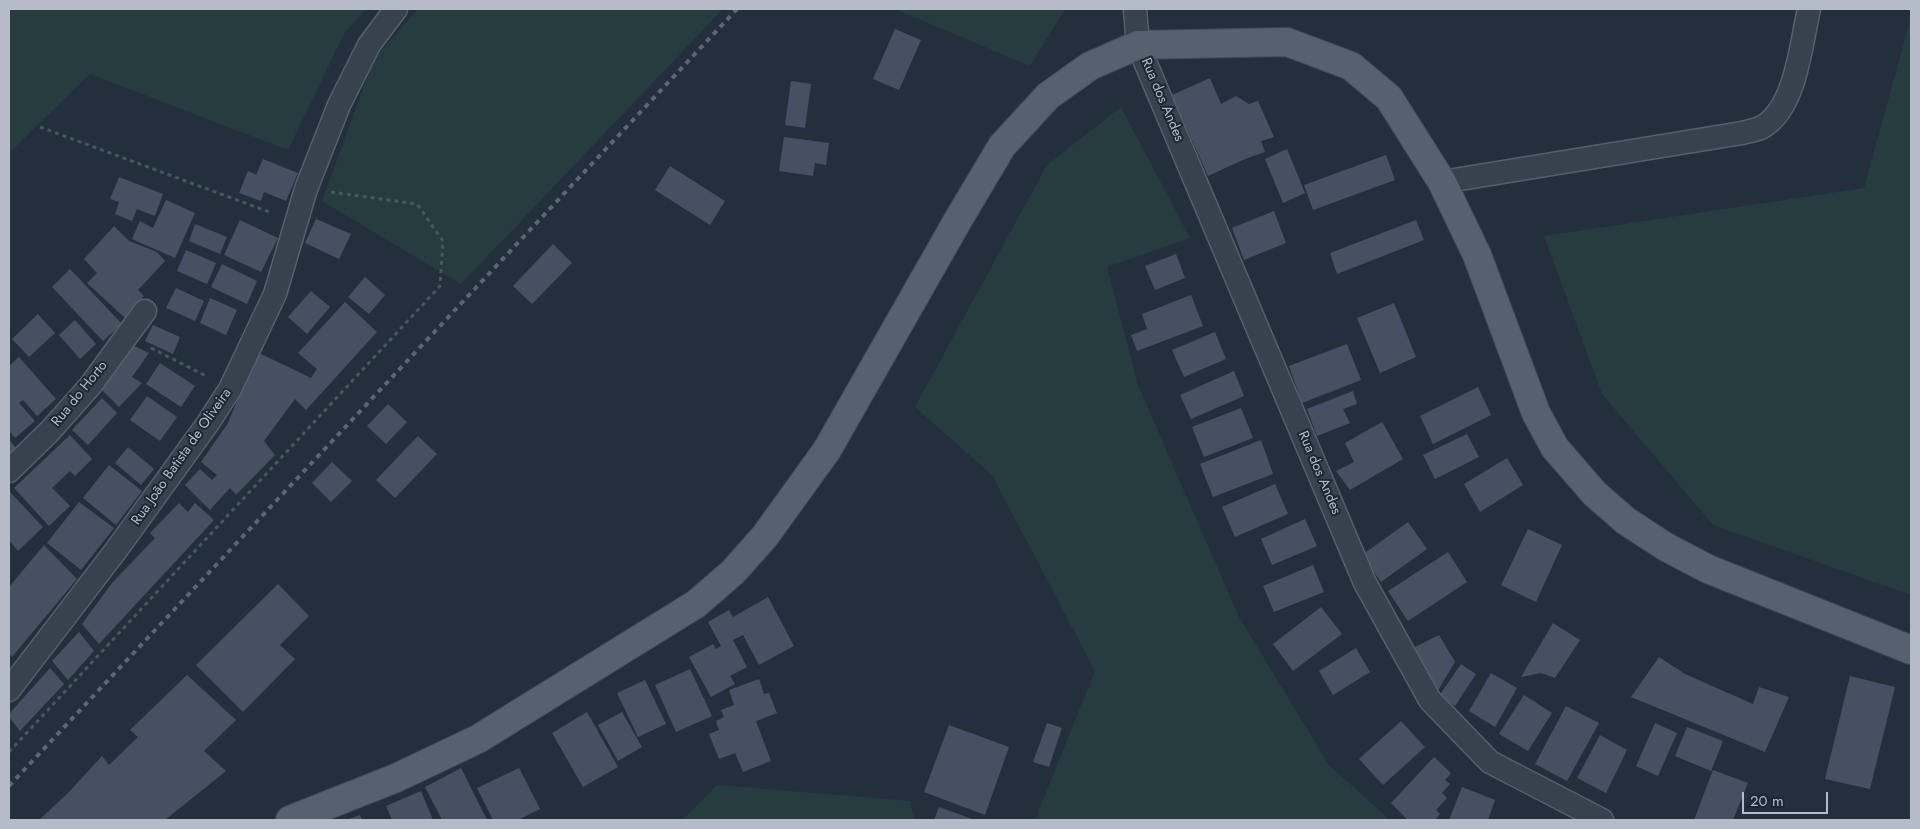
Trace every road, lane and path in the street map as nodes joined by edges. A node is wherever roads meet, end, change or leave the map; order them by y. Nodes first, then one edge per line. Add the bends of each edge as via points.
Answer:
1 (396, 9) edge
2 (1135, 9) edge
3 (1809, 9) edge
4 (1138, 45) junction
5 (40, 127) dead end
6 (1442, 182) junction
7 (306, 188) junction
8 (296, 222) junction
9 (145, 311) dead end
10 (126, 335) junction
11 (230, 389) junction
12 (9, 471) edge
13 (1911, 650) edge
14 (9, 690) edge
15 (9, 752) edge
16 (290, 820) edge
17 (1602, 820) edge

1 - 7 street, Rua João Batista de Oliveira via 369,45 339,105
2 - 4 street, Rua dos Andes
3 - 6 street via 1791,92 1779,113 1763,127
4 - 6 main road via 1287,42 1351,66 1389,98
4 - 16 main road via 1090,66 1048,96 1002,146 827,450 765,536 734,572 696,604 478,739 396,778
4 - 17 street, Rua dos Andes via 1365,583 1430,700 1490,762
5 - 8 path
6 - 13 main road via 1477,255 1536,413 1554,448 1595,494 1626,521 1708,569
7 - 8 street, Rua João Batista de Oliveira
7 - 15 path via 417,204 443,241 440,286
8 - 11 street, Rua João Batista de Oliveira via 275,294
9 - 10 street, Rua do Horto
10 - 11 path
10 - 12 street, Rua do Horto via 90,386
11 - 14 street, Rua João Batista de Oliveira via 117,548

